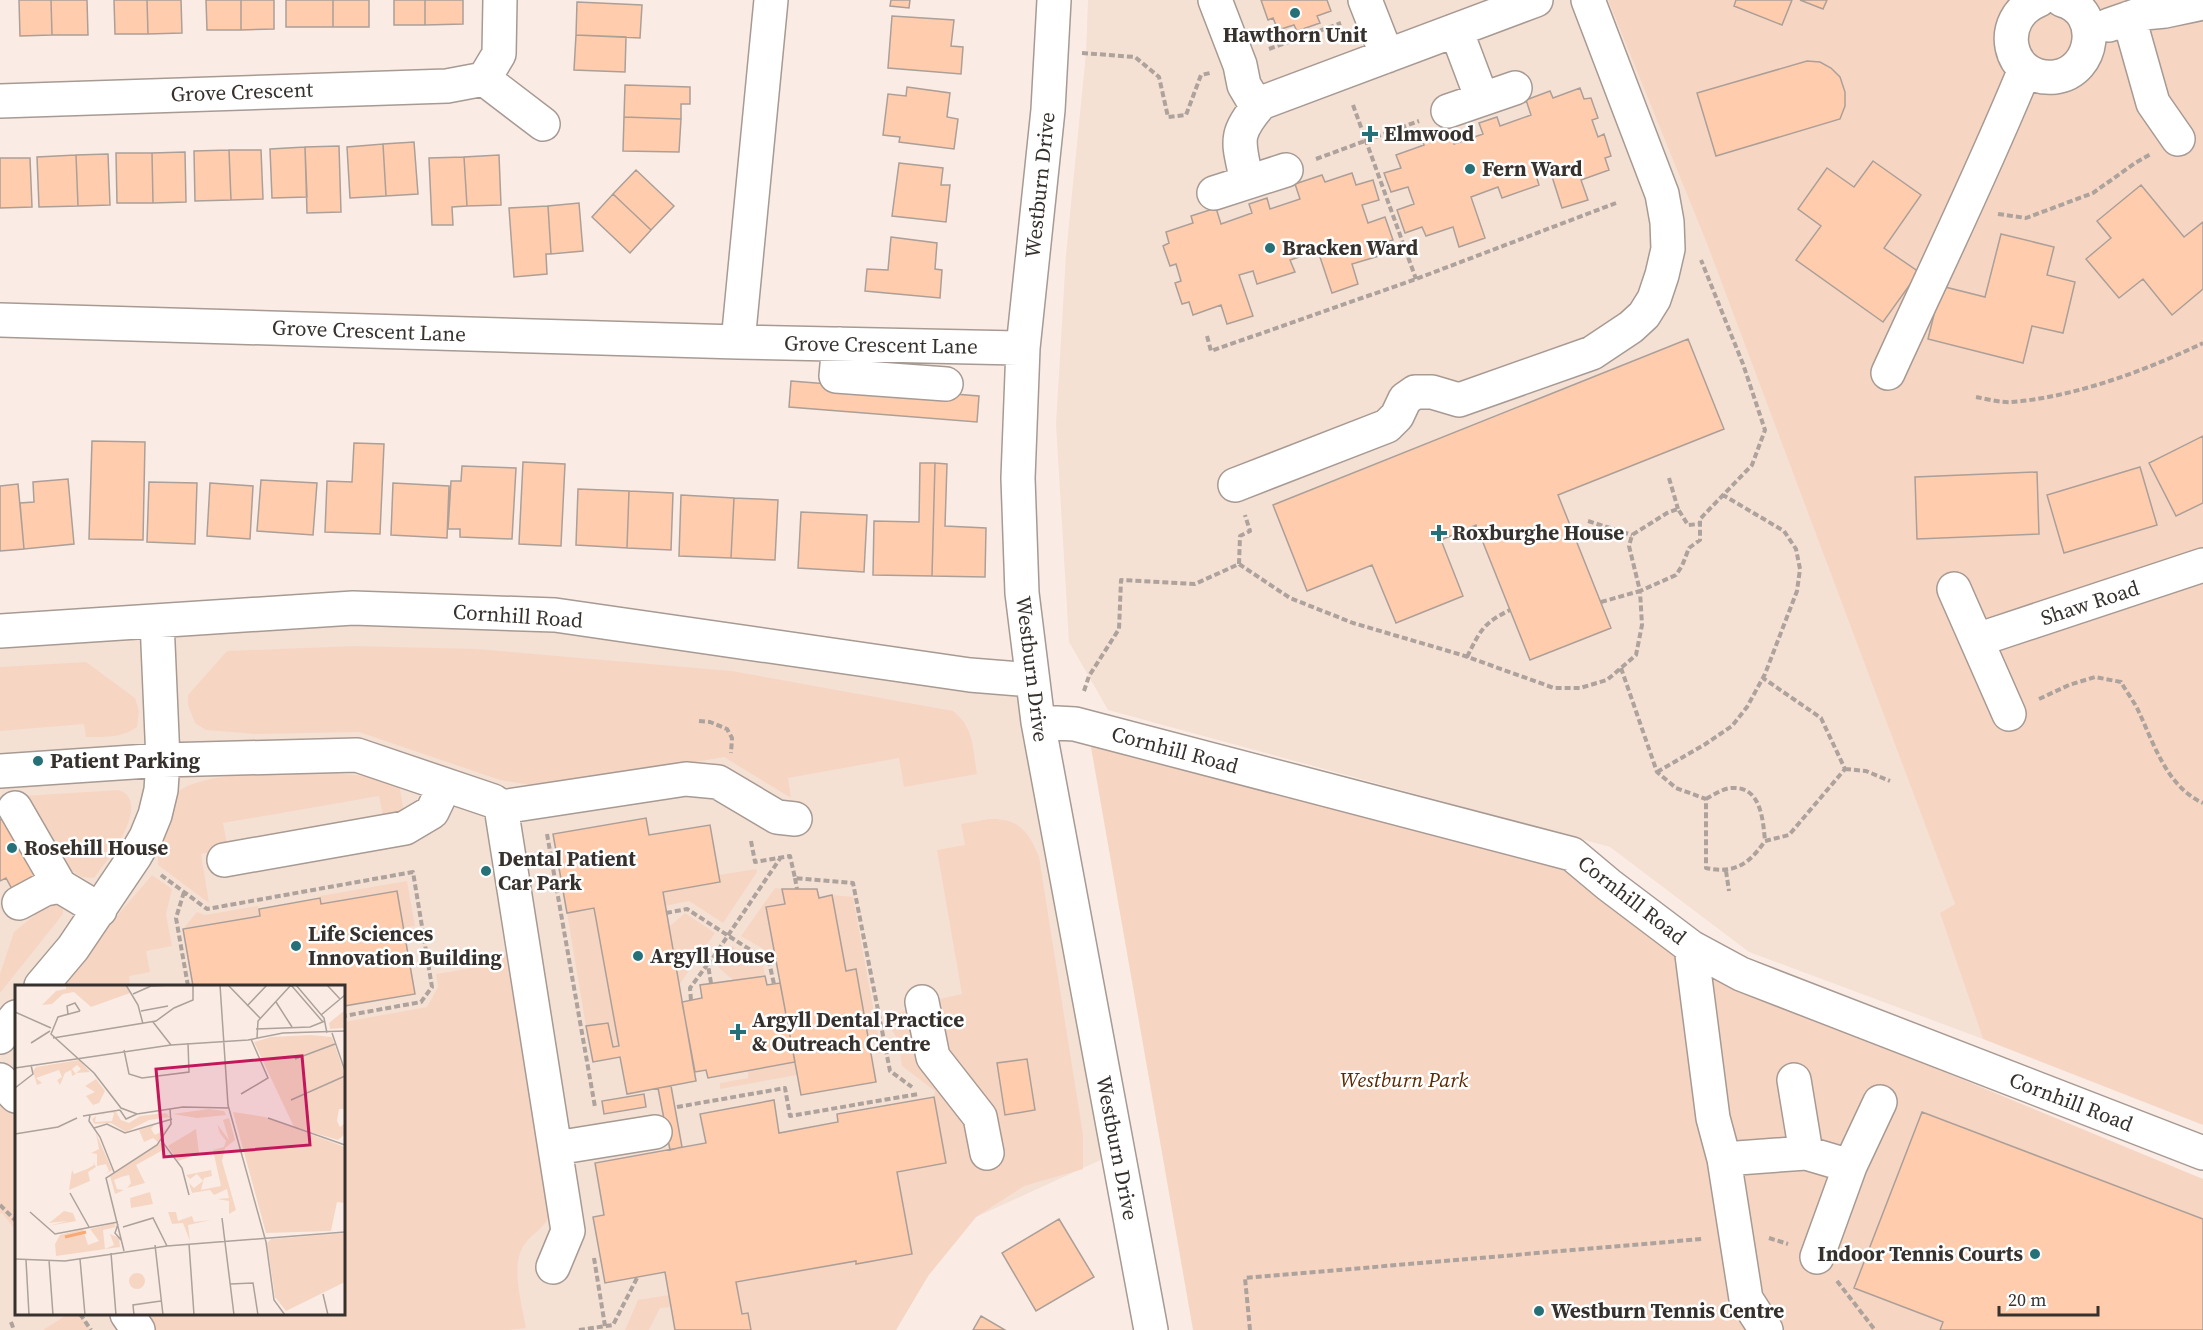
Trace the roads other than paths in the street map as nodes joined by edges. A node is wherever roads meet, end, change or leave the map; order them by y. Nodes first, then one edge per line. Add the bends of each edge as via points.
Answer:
1 (500, 0) edge
2 (771, 0) edge
3 (1054, 0) edge
4 (1215, 0) edge
5 (1536, 0) edge
6 (1588, 0) edge
7 (2039, 0) edge
8 (2062, 0) edge
9 (2203, 3) edge
10 (1367, 6) edge
11 (2129, 18) junction
12 (1456, 30) junction
13 (2090, 32) junction
14 (1387, 56) junction
15 (2025, 69) junction
16 (484, 79) junction
17 (1515, 88) dead end
18 (1482, 99) junction
19 (0, 100) edge
20 (1257, 107) junction
21 (1448, 111) road end
22 (543, 124) dead end
23 (2178, 139) road end
24 (1286, 170) road end
25 (1247, 182) junction
26 (1214, 193) dead end
27 (0, 320) edge
28 (738, 342) junction
29 (839, 344) junction
30 (1023, 348) junction
31 (1888, 373) dead end
32 (946, 384) dead end
33 (1235, 485) road end
34 (2203, 565) edge
35 (1954, 590) dead end
36 (157, 621) junction
37 (0, 631) edge
38 (1977, 640) junction
39 (1032, 680) junction
40 (2009, 714) road end
41 (1038, 722) junction
42 (163, 760) junction
43 (0, 771) edge
44 (501, 807) junction
45 (15, 808) dead end
46 (436, 808) junction
47 (795, 819) dead end
48 (224, 860) dead end
49 (60, 886) junction
50 (19, 903) dead end
51 (100, 910) junction
52 (1691, 946) junction
53 (43, 985) edge
54 (922, 1002) dead end
55 (15, 1018) edge
56 (0, 1037) edge
57 (0, 1080) edge
58 (1794, 1080) dead end
59 (15, 1095) edge
60 (1880, 1102) dead end
61 (662, 1121) road end
62 (556, 1148) junction
63 (1806, 1153) junction
64 (2203, 1153) edge
65 (987, 1154) dead end
66 (1724, 1159) junction
67 (1850, 1166) junction
68 (1817, 1257) dead end
69 (553, 1267) dead end
70 (128, 1315) edge
71 (138, 1330) edge
72 (1151, 1330) edge
73 (1766, 1330) edge

1 - 16 street via 499,54
2 - 28 street
3 - 30 street, Westburn Drive
4 - 20 street via 1244,85
5 - 12 street
6 - 33 street via 1662,194 1667,222 1668,249 1662,275 1644,315 1592,352 1458,400 1432,392 1415,392 1405,399 1387,426
7 - 15 street via 2019,13 2011,31 2013,52
8 - 13 street via 2078,9
9 - 11 street
10 - 14 street
11 - 13 street
11 - 23 street via 2153,103
12 - 14 street
12 - 18 street
13 - 15 street via 2089,47 2070,72 2055,77
14 - 20 street
15 - 31 street via 1993,148
16 - 19 street, Grove Crescent via 447,86
16 - 22 street
17 - 18 street
18 - 21 street
20 - 25 street via 1243,123 1239,142
24 - 25 street
25 - 26 street
27 - 28 street, Grove Crescent Lane
28 - 29 street, Grove Crescent Lane
29 - 30 street, Grove Crescent Lane
29 - 32 street via 837,376
30 - 39 street, Westburn Drive via 1018,478 1022,593
34 - 38 street, Shaw Road
35 - 38 street
36 - 37 street, Cornhill Road
36 - 39 street, Cornhill Road via 353,608 555,615 970,675
36 - 42 street
38 - 40 street
39 - 41 street, Westburn Drive
41 - 52 street, Cornhill Road via 1075,724 1572,854
41 - 72 street, Westburn Drive
42 - 43 street
42 - 46 street via 357,755
42 - 51 street via 161,790 146,837
44 - 46 street via 493,801
44 - 47 street via 686,779 718,782 777,817
44 - 62 street
45 - 49 street
46 - 48 street via 405,828
49 - 50 street
49 - 51 street
51 - 53 street
52 - 64 street, Cornhill Road via 1741,974
52 - 66 street via 1713,1118
54 - 65 street via 933,1057 980,1117
55 - 56 street
57 - 59 street
58 - 63 street
60 - 67 street
61 - 62 street
62 - 69 street via 568,1231
63 - 66 street
63 - 67 street
66 - 73 street via 1746,1299
67 - 68 street
70 - 71 street

